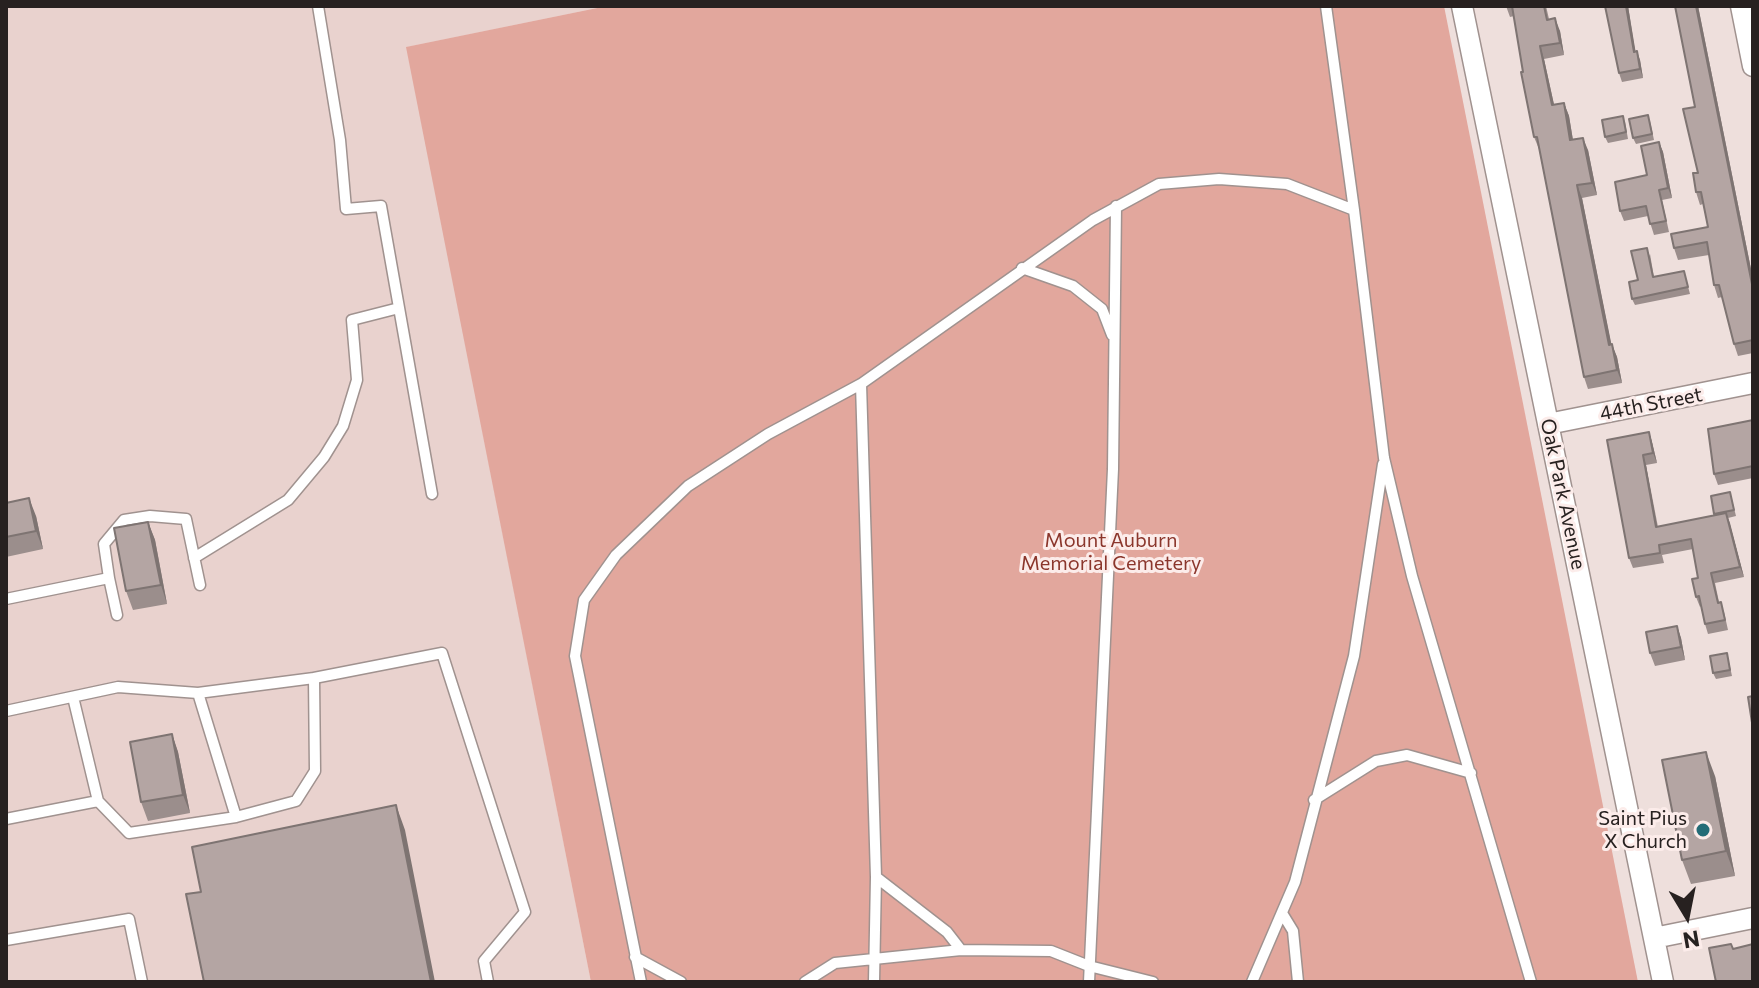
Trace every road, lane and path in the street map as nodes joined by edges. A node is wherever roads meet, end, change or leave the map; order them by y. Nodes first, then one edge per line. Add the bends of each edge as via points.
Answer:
1 (318, 6) edge
2 (1326, 6) edge
3 (1462, 6) edge
4 (1741, 6) edge
5 (1753, 66) edge
6 (1116, 206) junction
7 (1354, 210) junction
8 (1022, 268) junction
9 (399, 308) junction
10 (1114, 340) junction
11 (1753, 383) edge
12 (861, 384) junction
13 (1548, 424) junction
14 (1384, 458) junction
15 (432, 494) dead end
16 (194, 558) junction
17 (109, 578) junction
18 (200, 585) dead end
19 (6, 599) edge
20 (117, 615) dead end
21 (314, 678) junction
22 (198, 693) junction
23 (73, 697) junction
24 (6, 711) edge
25 (1471, 773) junction
26 (1314, 800) junction
27 (98, 801) junction
28 (236, 817) junction
29 (6, 819) edge
30 (876, 877) junction
31 (1282, 913) junction
32 (1753, 918) edge
33 (1654, 938) junction
34 (6, 940) edge
35 (961, 950) junction
36 (635, 957) junction
37 (874, 957) junction
38 (1089, 966) junction
39 (142, 982) edge
40 (488, 982) edge
41 (641, 982) edge
42 (681, 982) edge
43 (805, 982) edge
44 (874, 982) edge
45 (1089, 982) edge
46 (1153, 982) edge
47 (1252, 982) edge
48 (1298, 982) edge
49 (1531, 982) edge
50 (1663, 982) edge

1 - 9 lane via 346,209 381,206
2 - 7 lane
3 - 13 street, Oak Park Avenue
4 - 5 street
6 - 7 lane via 1159,184 1219,179 1287,184
6 - 8 lane
6 - 10 lane
7 - 14 lane
8 - 10 lane via 1073,286 1102,309
8 - 12 lane
9 - 15 lane
9 - 16 lane via 352,320 357,380 343,426 324,457 288,500
10 - 38 lane via 1113,469
11 - 13 street, 44th Street
12 - 30 lane
12 - 36 lane via 768,434 688,486 616,555 584,600 575,656
13 - 33 street, Oak Park Avenue
14 - 25 lane via 1412,576
14 - 26 lane via 1354,656
16 - 17 lane via 186,519 124,520 104,544
16 - 18 lane
17 - 19 lane
17 - 20 lane
21 - 22 lane
21 - 28 lane via 315,771 296,801
21 - 40 lane via 442,653 525,912 484,961
22 - 23 lane via 118,687
22 - 28 lane
23 - 24 lane
23 - 27 lane
25 - 26 lane via 1407,755 1376,761
25 - 49 lane
26 - 31 lane via 1295,882
27 - 28 lane via 129,833
27 - 29 lane
30 - 35 lane via 947,932
30 - 37 lane
31 - 47 lane
31 - 48 lane via 1293,931
32 - 33 street
33 - 50 street, Oak Park Avenue
34 - 39 lane via 129,919
35 - 37 lane
35 - 38 lane via 1051,951
36 - 41 lane
36 - 42 lane
37 - 43 lane via 835,963
37 - 44 lane
38 - 45 lane
38 - 46 lane

